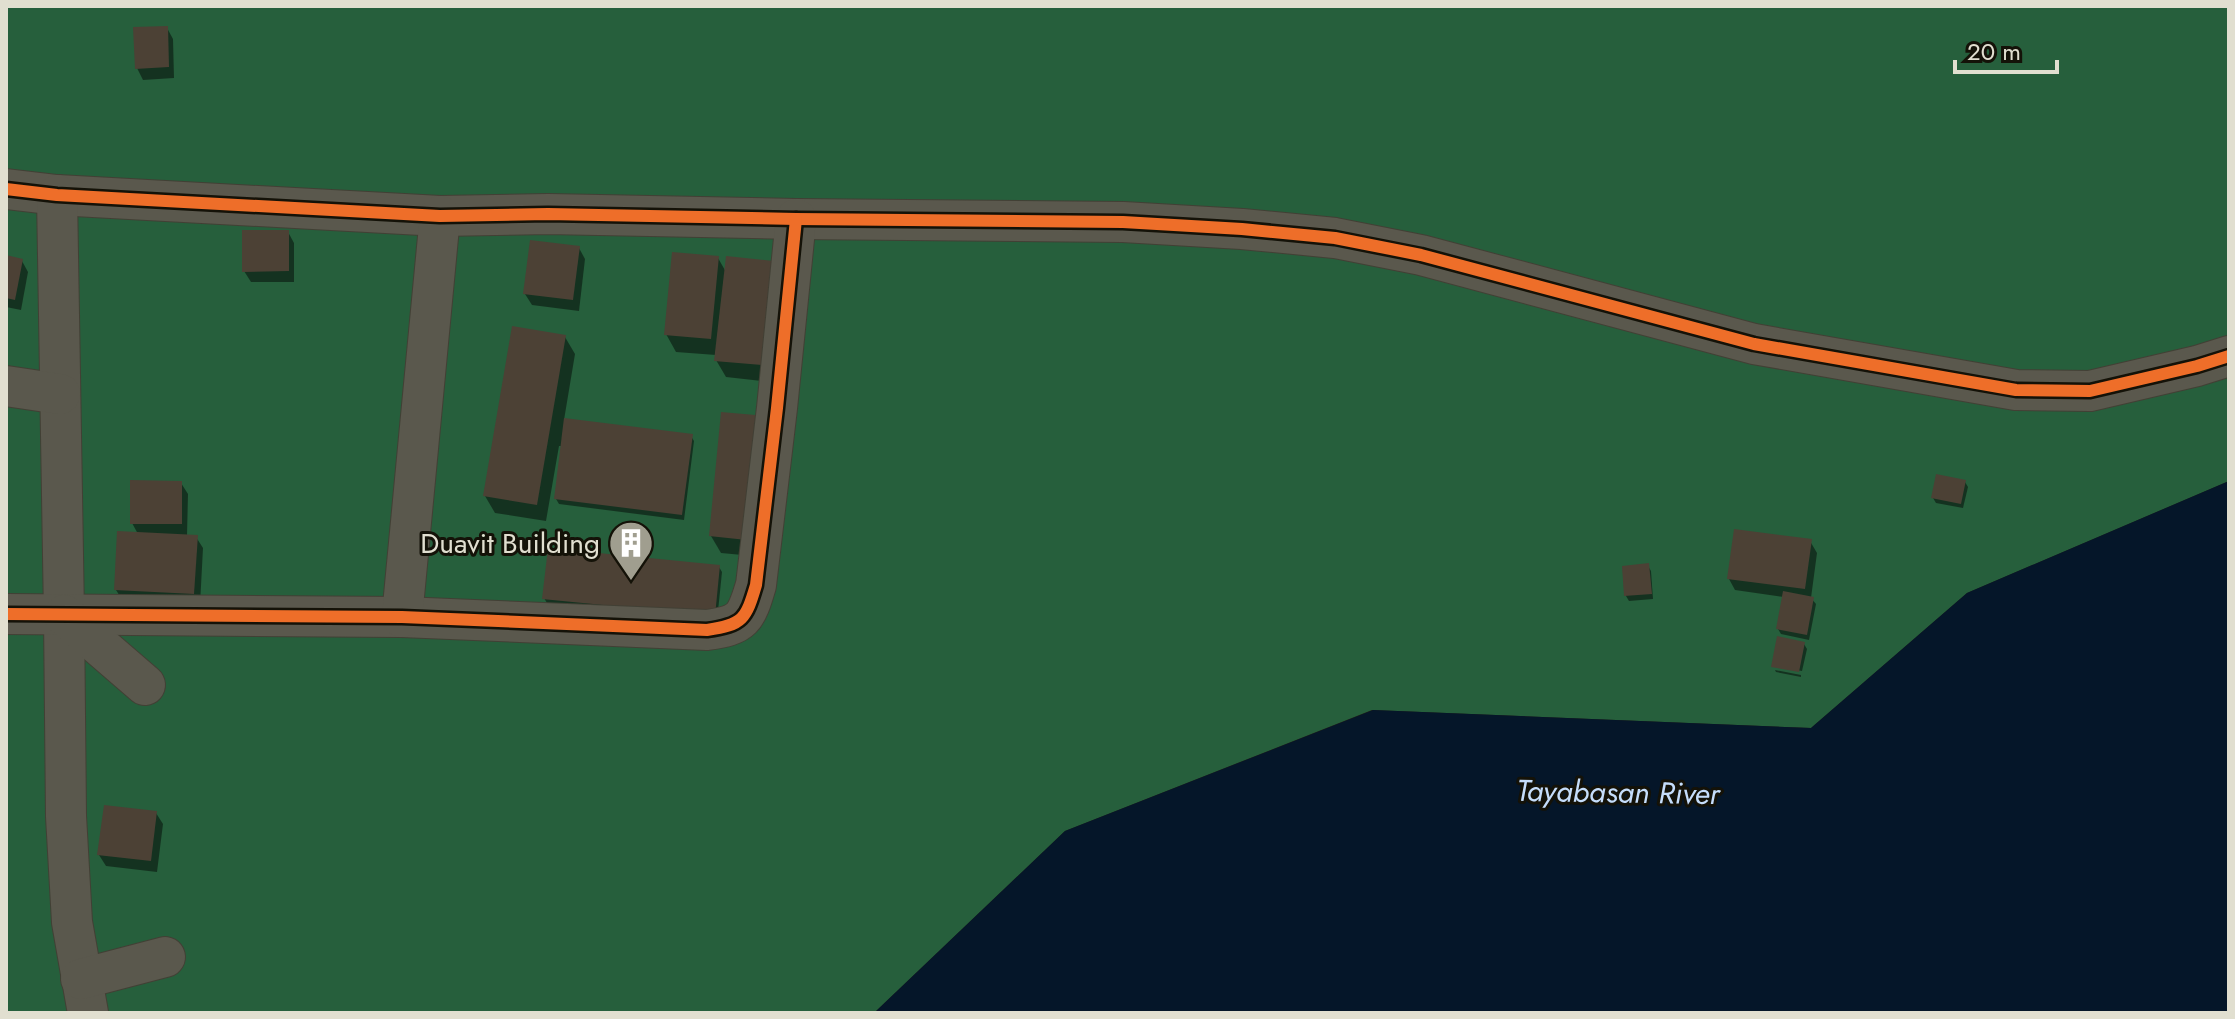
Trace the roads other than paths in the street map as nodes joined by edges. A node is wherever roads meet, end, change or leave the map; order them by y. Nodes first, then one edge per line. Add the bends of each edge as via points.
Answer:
1 (6, 189) edge
2 (57, 195) junction
3 (440, 216) junction
4 (796, 219) junction
5 (2229, 356) edge
6 (6, 386) edge
7 (60, 394) junction
8 (6, 614) edge
9 (64, 615) junction
10 (420, 629) junction
11 (145, 685) dead end
12 (165, 957) dead end
13 (84, 996) edge

1 - 2 street
2 - 3 street
2 - 7 street
3 - 4 street
3 - 10 street
4 - 5 street via 1123,222 1335,238 1421,255 1754,344 2016,390 2090,391
4 - 10 street via 756,585 741,619 707,630
6 - 7 street
7 - 9 street
8 - 9 street
9 - 10 street
9 - 11 street
9 - 13 street via 66,816 72,922
12 - 13 street

